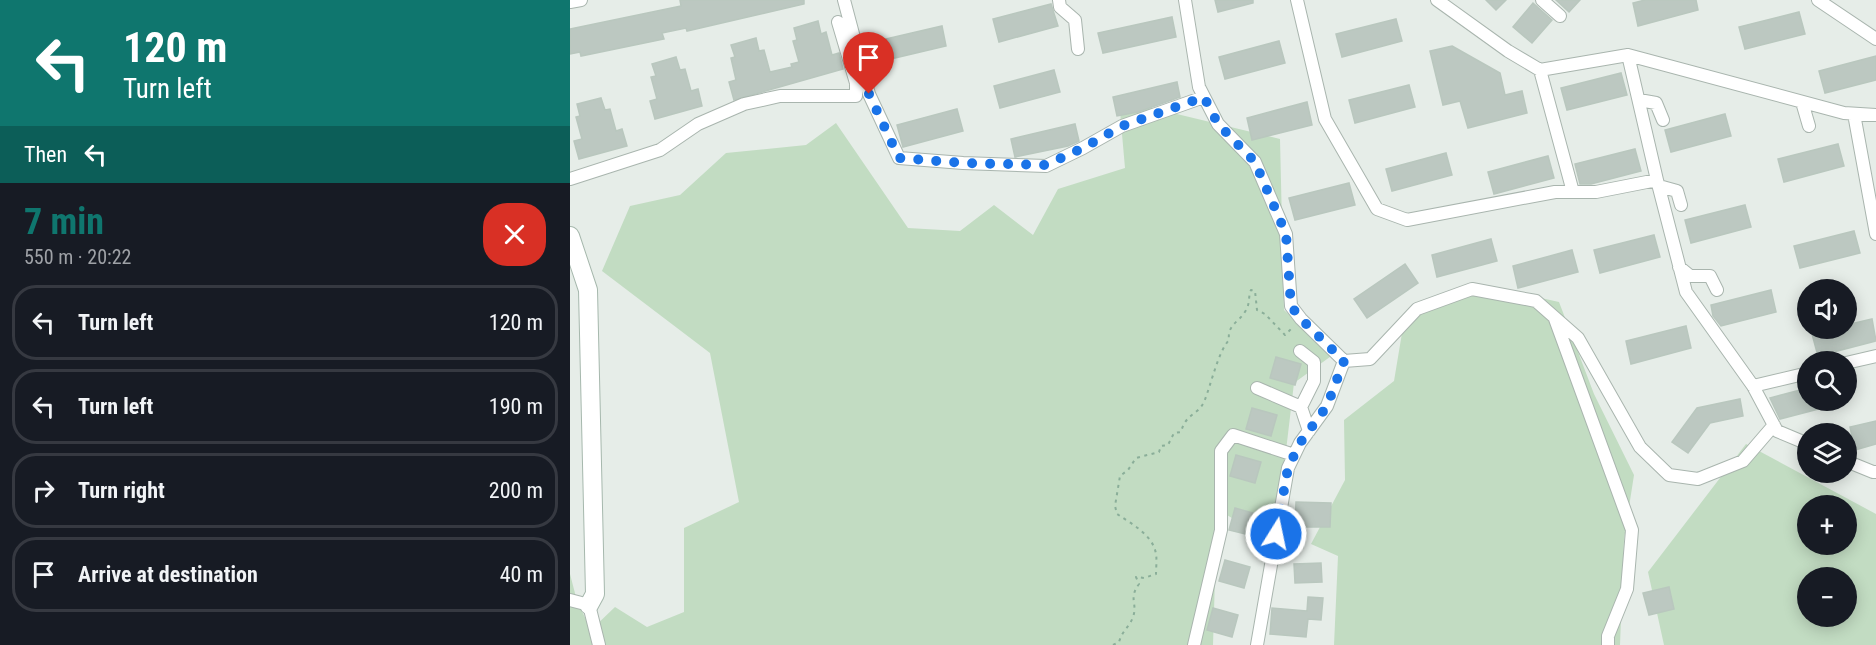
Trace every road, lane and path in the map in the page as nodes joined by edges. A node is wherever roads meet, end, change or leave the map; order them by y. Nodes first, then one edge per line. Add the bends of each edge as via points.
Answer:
1 (581, 0) edge
2 (844, 0) edge
3 (1059, 0) edge
4 (1185, 0) edge
5 (1297, 0) edge
6 (1437, 0) edge
7 (1542, 0) edge
8 (1818, 0) edge
9 (570, 3) edge
10 (1560, 16) dead end
11 (838, 22) dead end
12 (1876, 39) edge
13 (1078, 49) dead end
14 (1628, 55) junction
15 (1540, 70) junction
16 (1204, 97) junction
17 (1639, 100) junction
18 (1802, 102) junction
19 (1854, 114) junction
20 (1876, 115) edge
21 (1663, 120) dead end
22 (1809, 126) dead end
23 (570, 179) edge
24 (1658, 183) junction
25 (1573, 192) junction
26 (1682, 205) dead end
27 (1876, 234) edge
28 (570, 236) edge
29 (1679, 267) junction
30 (1717, 290) dead end
31 (1555, 318) junction
32 (1301, 319) junction
33 (1300, 351) dead end
34 (1876, 356) edge
35 (1857, 360) edge
36 (1344, 361) junction
37 (1797, 376) edge
38 (1753, 386) junction
39 (1257, 388) dead end
40 (1302, 407) junction
41 (1774, 425) junction
42 (1309, 431) junction
43 (1797, 439) edge
44 (1294, 455) junction
45 (1857, 465) edge
46 (1876, 472) edge
47 (570, 600) edge
48 (589, 605) junction
49 (599, 645) edge
50 (1113, 645) edge
51 (1194, 645) edge
52 (1257, 645) edge
53 (1608, 645) edge

1 - 9 street
2 - 16 street via 869,94 899,158 1046,165 1122,126
3 - 13 street via 1060,7 1075,20
4 - 16 street via 1198,87
5 - 25 street via 1325,119 1377,209 1407,220
6 - 15 street
7 - 10 street
8 - 12 street
11 - 23 street via 856,83 856,96 780,96 744,104 698,124 660,150
14 - 15 street
14 - 17 street
14 - 18 street
15 - 25 street
16 - 32 street via 1218,124 1255,162 1286,234 1291,306
17 - 21 street via 1656,103
17 - 24 street
18 - 19 street
18 - 22 street
19 - 20 street
19 - 27 street
24 - 25 street
24 - 26 street via 1677,191
24 - 29 street
28 - 48 street via 588,290 595,594
29 - 30 street via 1690,276 1710,276
29 - 38 street via 1686,292
31 - 36 street via 1536,301 1472,289 1417,309 1370,359
31 - 41 street via 1578,338 1640,447 1669,475 1698,479 1743,461
31 - 53 street via 1632,530 1627,589
32 - 36 street
32 - 50 path via 1285,334 1257,310 1255,291 1251,290 1247,309 1228,334 1230,340 1218,358 1201,408 1184,421 1181,432 1174,433 1168,445 1161,446 1159,452 1136,458 1120,476 1117,514 1152,543 1156,574 1136,577 1139,584 1133,593 1134,614 1119,642
33 - 40 street via 1314,362 1314,381
34 - 35 street
36 - 42 street via 1327,406
37 - 38 street
38 - 41 street
39 - 40 street
40 - 42 street
41 - 43 street via 1777,431
42 - 44 street
44 - 51 street via 1233,435 1221,451 1221,530
44 - 52 street via 1288,468
45 - 46 street
47 - 48 street
48 - 49 street

